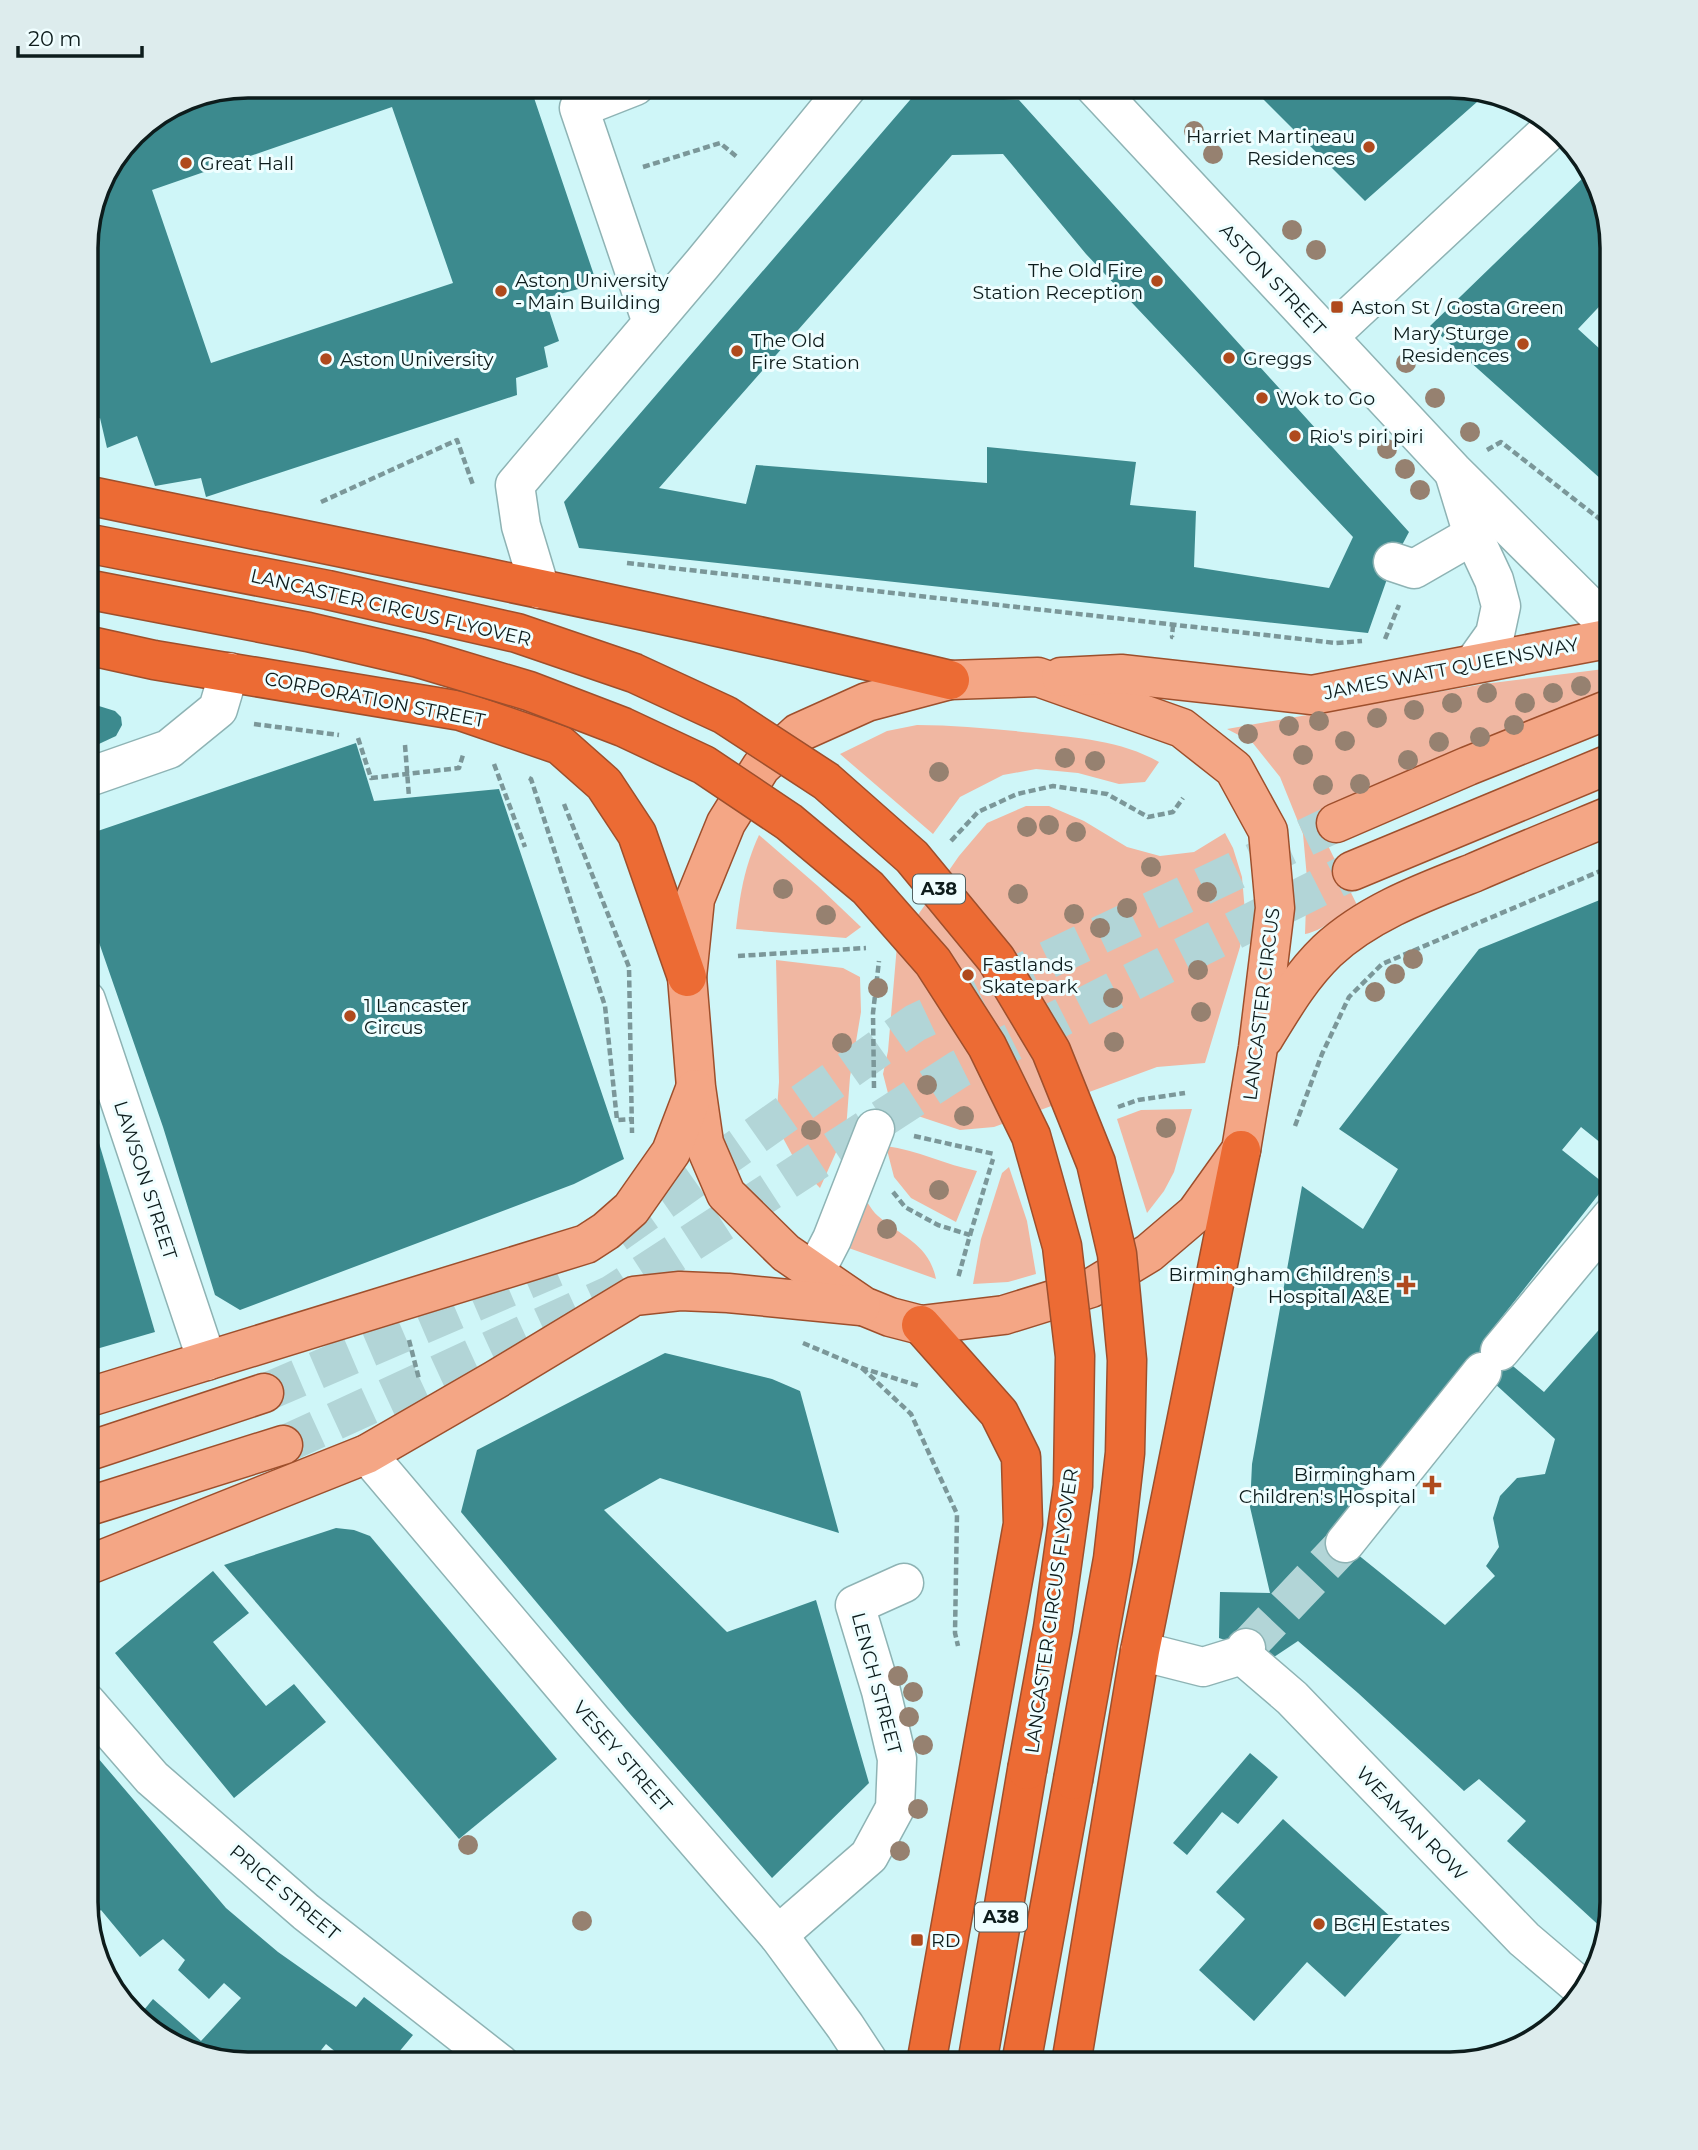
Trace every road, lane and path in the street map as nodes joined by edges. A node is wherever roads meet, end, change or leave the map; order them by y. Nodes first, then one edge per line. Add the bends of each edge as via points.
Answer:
1 (604, 98) edge
2 (838, 98) edge
3 (1105, 98) edge
4 (1546, 133) edge
5 (740, 159) dead end
6 (603, 179) junction
7 (652, 323) junction
8 (1328, 337) junction
9 (1453, 471) junction
10 (474, 487) dead end
11 (98, 497) edge
12 (316, 504) dead end
13 (1600, 519) edge
14 (1473, 536) junction
15 (98, 545) edge
16 (620, 562) dead end
17 (1404, 565) joint
18 (540, 589) junction
19 (98, 591) edge
20 (1600, 617) edge
21 (1173, 625) junction
22 (1171, 637) dead end
23 (1600, 640) edge
24 (98, 648) edge
25 (1475, 663) junction
26 (229, 673) junction
27 (1038, 677) junction
28 (950, 680) junction
29 (1600, 713) edge
30 (358, 738) dead end
31 (405, 745) dead end
32 (463, 755) dead end
33 (494, 764) dead end
34 (1600, 767) edge
35 (98, 774) edge
36 (407, 774) junction
37 (531, 779) dead end
38 (409, 797) dead end
39 (1183, 798) dead end
40 (1600, 820) edge
41 (1336, 823) tunnel mouth
42 (575, 834) dead end
43 (525, 848) dead end
44 (947, 850) dead end
45 (1600, 871) edge
46 (1352, 872) tunnel mouth
47 (867, 948) dead end
48 (738, 956) dead end
49 (879, 961) dead end
50 (639, 966) dead end
51 (629, 967) junction
52 (687, 977) junction
53 (1258, 1048) junction
54 (98, 1066) edge
55 (696, 1087) junction
56 (1185, 1093) dead end
57 (1138, 1100) dead end
58 (632, 1119) junction
59 (1295, 1126) dead end
60 (875, 1129) junction
61 (633, 1143) dead end
62 (1241, 1150) junction
63 (995, 1154) dead end
64 (1600, 1230) edge
65 (970, 1235) junction
66 (815, 1272) junction
67 (958, 1278) dead end
68 (399, 1301) junction
69 (863, 1306) junction
70 (921, 1325) junction
71 (796, 1341) dead end
72 (207, 1361) junction
73 (862, 1368) junction
74 (926, 1388) dead end
75 (264, 1393) tunnel mouth
76 (98, 1394) edge
77 (429, 1418) junction
78 (283, 1445) tunnel mouth
79 (98, 1448) edge
80 (367, 1454) junction
81 (98, 1503) edge
82 (1345, 1543) tunnel mouth
83 (98, 1561) edge
84 (904, 1583) dead end
85 (1140, 1651) junction
86 (960, 1656) dead end
87 (98, 1716) edge
88 (778, 1935) junction
89 (1576, 1983) edge
90 (485, 2052) edge
91 (862, 2052) edge
92 (928, 2052) edge
93 (978, 2052) edge
94 (1023, 2052) edge
95 (1073, 2052) edge

1 - 6 street via 579,108
2 - 7 street
3 - 8 street, ASTON STREET
4 - 8 street
5 - 6 path via 720,143
6 - 7 street
7 - 18 street via 515,485 521,526
8 - 9 street, ASTON STREET
9 - 13 path via 1502,442
9 - 14 street, ASTON STREET
9 - 20 street, ASTON STREET
10 - 12 path via 457,440
11 - 18 highway
14 - 17 street
14 - 25 street, ASTON STREET via 1501,606 1496,634
15 - 94 highway, LANCASTER CIRCUS FLYOVER / A38, bridge via 517,633 634,673 725,715 826,781 912,857 996,959 1051,1051 1096,1163 1117,1254 1126,1347 1125,1453 1113,1559
16 - 21 path
17 - 21 path via 1385,639 1336,643
18 - 28 highway
19 - 93 highway, LANCASTER CIRCUS FLYOVER / A38, bridge via 419,658 529,691 704,765 789,822 868,888 933,962 987,1046 1031,1136 1062,1246 1075,1356 1073,1486 1053,1628
21 - 22 path
23 - 25 main road, JAMES WATT QUEENSWAY
24 - 26 highway, CORPORATION STREET
25 - 27 main road, JAMES WATT QUEENSWAY via 1312,695 1121,674
26 - 35 street via 218,709 169,749
26 - 52 highway, CORPORATION STREET via 461,711 560,745 604,784 637,834
27 - 28 main road, LANCASTER CIRCUS
27 - 53 main road, LANCASTER CIRCUS via 1182,728 1234,769 1268,831 1275,908
28 - 52 main road, LANCASTER CIRCUS via 867,702 798,733 761,768 726,823 695,899
29 - 41 main road
30 - 36 path via 371,778
31 - 36 path
32 - 36 path via 460,768
33 - 43 path
34 - 46 main road
36 - 38 path
37 - 58 path via 604,1006 617,1120
39 - 44 path via 1173,812 1148,817 1107,794 1053,786 1017,794 978,812 952,838
40 - 53 main road via 1409,899 1368,921 1316,963 1290,994
42 - 51 path
45 - 59 path via 1382,964 1349,997
47 - 48 path
49 - 60 path via 873,1013
50 - 51 path
51 - 58 path
52 - 55 main road, LANCASTER CIRCUS
53 - 62 main road, LANCASTER CIRCUS
54 - 72 street, LAWSON STREET
55 - 66 main road, LANCASTER CIRCUS via 704,1143 726,1194 786,1253
55 - 68 main road via 671,1152 631,1209 606,1231 586,1244
56 - 57 path
58 - 61 path
60 - 65 path via 887,1183 905,1208
60 - 66 street
62 - 70 main road, LANCASTER CIRCUS via 1196,1213 1149,1253 1091,1289 1004,1315
62 - 85 highway
63 - 65 path
64 - 82 street
65 - 67 path
66 - 69 main road, LANCASTER CIRCUS
68 - 72 main road
68 - 77 path
69 - 70 main road, LANCASTER CIRCUS
69 - 77 main road via 728,1293 680,1291 634,1296
70 - 92 highway via 999,1413 1021,1457 1023,1524
71 - 73 path
72 - 76 main road
73 - 74 path
73 - 86 path via 911,1414 957,1514 954,1633
75 - 79 main road
77 - 80 main road
78 - 81 main road
80 - 83 main road
80 - 88 street, VESEY STREET
84 - 88 street, LENCH STREET via 855,1605 897,1759 895,1808 869,1856
85 - 89 street, WEAMAN ROW via 1203,1667 1244,1652 1524,1939
85 - 95 highway
87 - 90 street, PRICE STREET via 162,1787 306,1912
88 - 91 street, VESEY STREET

